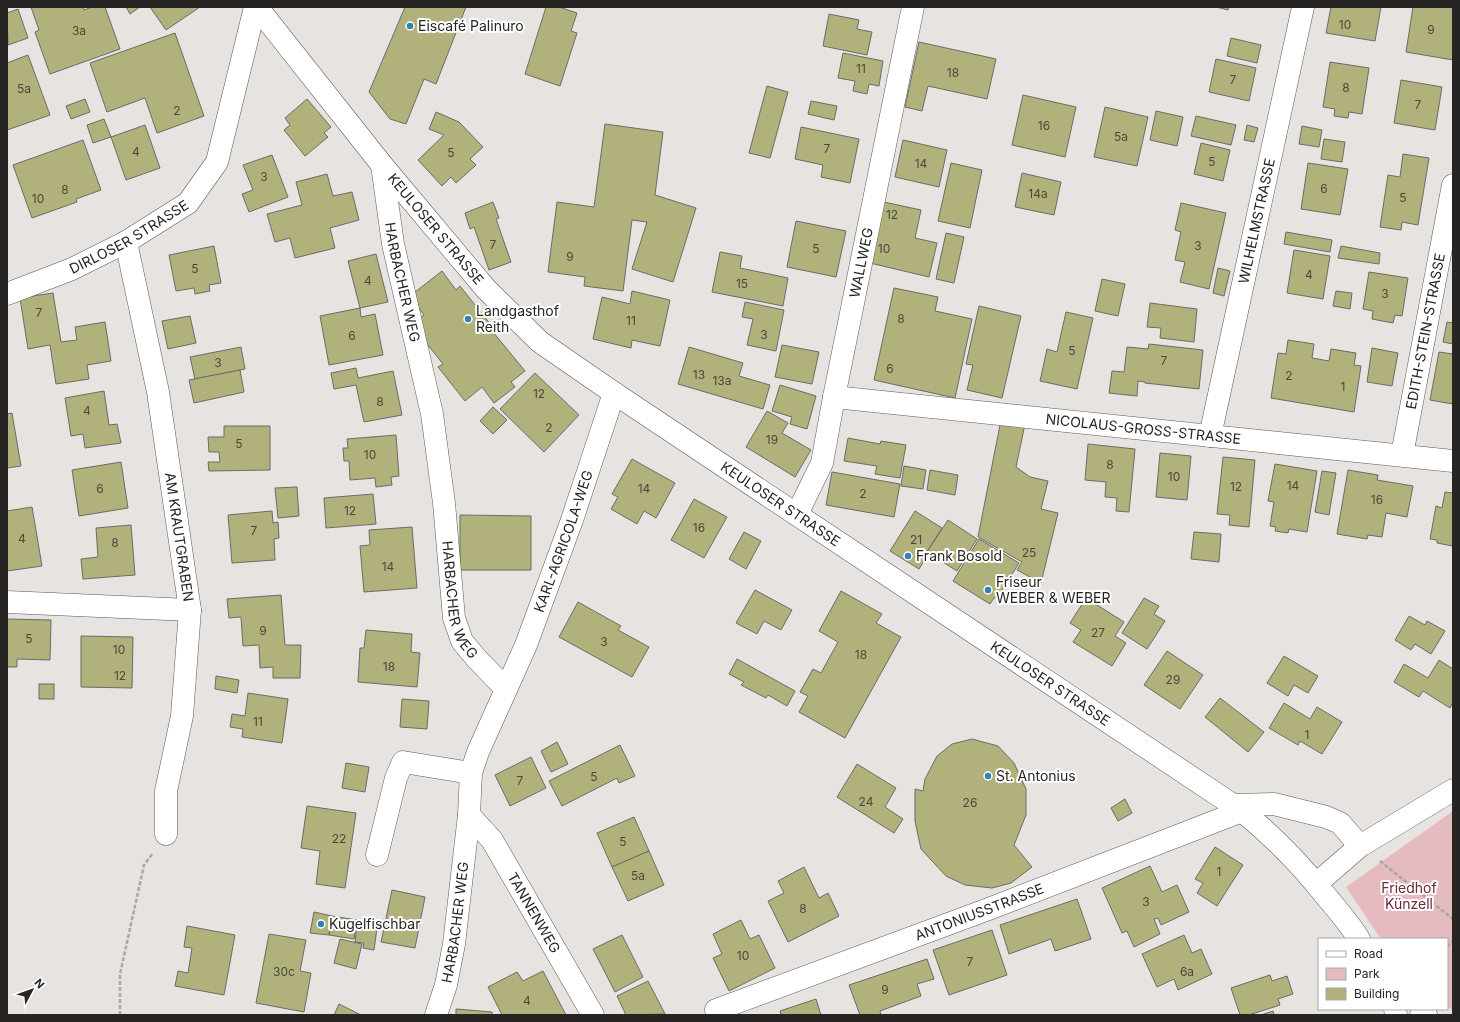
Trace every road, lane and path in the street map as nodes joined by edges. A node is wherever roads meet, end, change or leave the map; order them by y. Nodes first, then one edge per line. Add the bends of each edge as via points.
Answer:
1 (256, 7) edge
2 (913, 7) edge
3 (1303, 7) edge
4 (382, 165) junction
5 (1453, 185) edge
6 (126, 242) junction
7 (7, 294) edge
8 (614, 392) junction
9 (834, 397) junction
10 (1210, 436) junction
11 (1402, 455) junction
12 (1453, 461) edge
13 (797, 514) junction
14 (7, 602) edge
15 (190, 610) junction
16 (506, 688) junction
17 (471, 773) junction
18 (1453, 790) edge
19 (1238, 808) junction
20 (469, 814) junction
21 (166, 834) joint
22 (1360, 846) junction
23 (377, 855) dead end
24 (1316, 884) junction
25 (1453, 919) edge
26 (1358, 938) edge
27 (716, 1010) dead end
28 (120, 1015) edge
29 (436, 1015) edge
30 (593, 1015) edge
31 (1421, 1015) edge
32 (1426, 1015) edge

1 - 4 street, KEULOSER STRASSE
1 - 6 street, DIRLOSER STRASSE via 218,162 188,203
2 - 9 street, WALLWEG
3 - 10 street, WILHELMSTRASSE
4 - 8 street, KEULOSER STRASSE via 486,289 540,342
4 - 16 street, HARBACHER WEG via 393,244 432,414 444,503 454,618 462,641
5 - 11 street, EDITH-STEIN-STRASSE
6 - 7 street, DIRLOSER STRASSE via 72,269
6 - 15 street, AM KRAUTGRABEN via 158,392
8 - 13 street, KEULOSER STRASSE
8 - 16 street, KARL-AGRICOLA-WEG via 572,520 526,645
9 - 10 street, NICOLAUS-GROSS-STRASSE
9 - 13 street, WALLWEG via 822,463
10 - 11 street, NICOLAUS-GROSS-STRASSE
11 - 12 street, NICOLAUS-GROSS-STRASSE
13 - 19 street, KEULOSER STRASSE
14 - 15 street
15 - 21 street, AM KRAUTGRABEN via 182,716 166,791
16 - 17 street, HARBACHER WEG
17 - 20 street, HARBACHER WEG
17 - 23 street via 403,762 396,778
18 - 22 street
19 - 22 street via 1274,804 1326,817 1340,823
19 - 24 street, KEULOSER STRASSE via 1279,843
19 - 27 street, ANTONIUSSTRASSE via 986,910
20 - 29 street, HARBACHER WEG via 454,944 446,985
20 - 30 street, TANNENWEG via 492,840
21 - 28 path via 144,865 120,974
22 - 24 street
22 - 25 path
24 - 26 street, KEULOSER STRASSE
31 - 32 street

